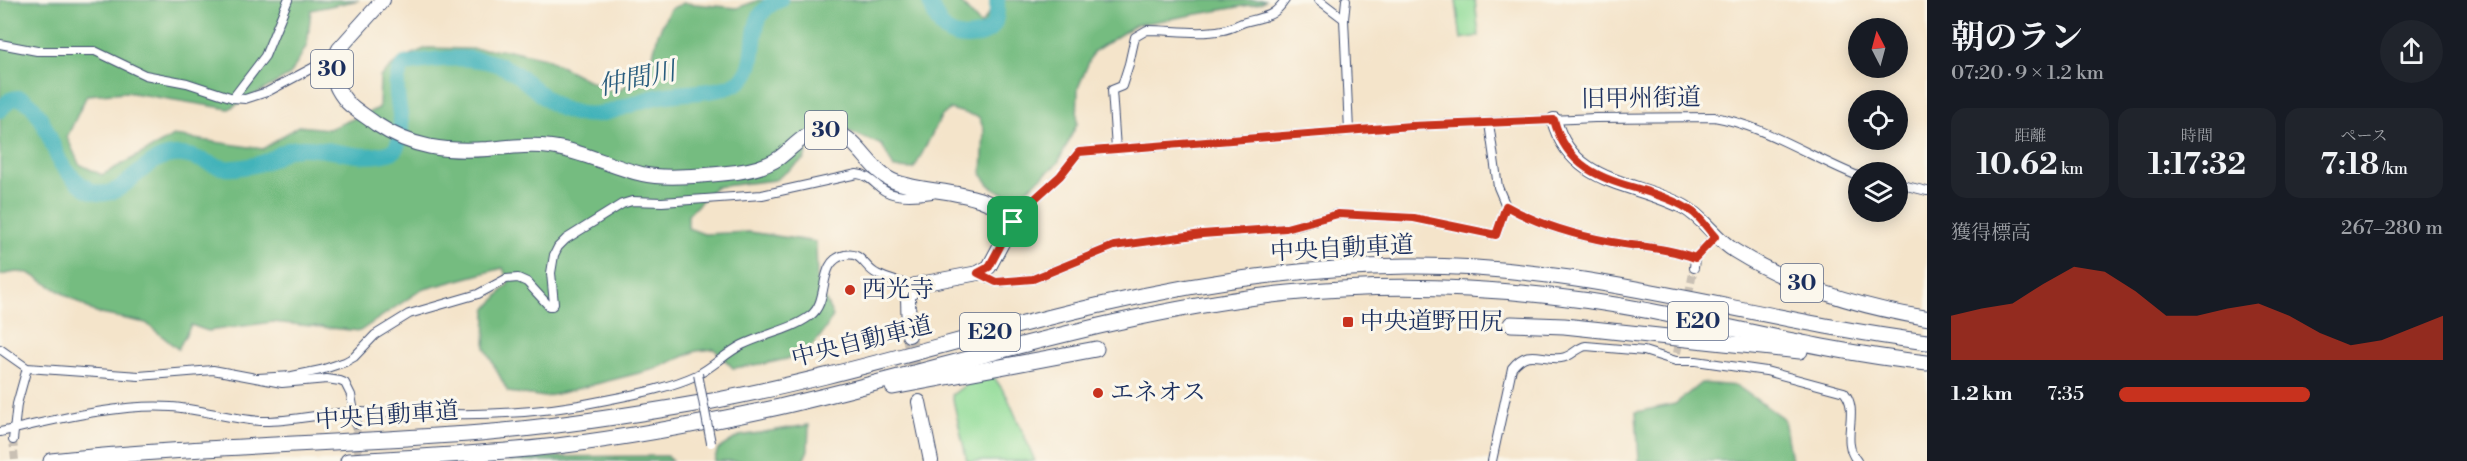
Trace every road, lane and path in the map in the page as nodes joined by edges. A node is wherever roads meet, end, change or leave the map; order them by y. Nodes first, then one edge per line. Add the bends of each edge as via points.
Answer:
1 (288, 0) edge
2 (383, 0) edge
3 (1285, 0) edge
4 (1319, 0) edge
5 (1346, 0) edge
6 (1344, 19) junction
7 (0, 44) edge
8 (334, 56) junction
9 (233, 98) junction
10 (1554, 120) junction
11 (1488, 123) junction
12 (1349, 131) junction
13 (1116, 148) junction
14 (1848, 172) edge
15 (1908, 186) edge
16 (1927, 191) edge
17 (940, 192) junction
18 (1506, 206) junction
19 (1013, 222) junction
20 (1715, 237) junction
21 (1695, 258) junction
22 (1694, 268) tunnel mouth
23 (978, 273) junction
24 (915, 285) junction
25 (1927, 318) edge
26 (1511, 324) dead end
27 (909, 335) tunnel mouth
28 (1927, 342) edge
29 (0, 349) edge
30 (1096, 349) dead end
31 (1925, 363) edge
32 (27, 368) junction
33 (698, 374) junction
34 (258, 378) junction
35 (920, 402) tunnel mouth
36 (355, 412) junction
37 (717, 420) junction
38 (356, 424) tunnel mouth
39 (14, 429) junction
40 (0, 432) edge
41 (13, 440) tunnel mouth
42 (711, 443) dead end
43 (51, 461) edge
44 (348, 461) edge
45 (931, 461) edge
46 (1492, 461) edge
47 (1857, 461) edge

1 - 9 street via 265,56
2 - 8 main road, 30
3 - 13 street via 1270,16 1227,30 1139,33 1122,86 1112,90
4 - 6 street
5 - 6 street
6 - 12 street
7 - 9 street via 37,51 95,51 145,75
8 - 9 street via 258,96
8 - 17 main road, 30 via 333,80 351,105 388,132 419,146 437,150 548,146 656,177 760,168 809,134 824,130 850,140 888,178
10 - 11 street, 旧甲州街道
10 - 14 street, 旧甲州街道 via 1723,118
10 - 20 main road, 30 via 1566,146 1590,171 1683,206
11 - 12 street, 旧甲州街道
11 - 18 street via 1498,187
12 - 13 street, 旧甲州街道
13 - 19 street, 旧甲州街道 via 1079,152
15 - 16 street
17 - 19 main road, 30 via 988,203
17 - 34 street via 893,194 857,174 762,195 632,201 613,209 558,247 551,273 552,306 527,282 506,279 478,294 409,314 375,335 345,362 292,376
18 - 21 street via 1554,228 1673,250
18 - 23 street via 1496,235 1414,218 1338,214 1286,228 1114,246 1033,279 996,282
19 - 23 main road via 989,267
20 - 21 street
20 - 25 main road, 30 via 1776,273 1851,302
21 - 22 street
23 - 24 main road
24 - 27 main road via 908,297
24 - 33 street via 875,273 861,257 843,255 830,265 814,313 740,346
26 - 31 highway
28 - 43 highway, 中央自動車道 / E20 via 1868,335 1590,279 1474,268 1350,268 1275,274 1162,291 797,382 636,414 483,432
29 - 32 street
30 - 37 highway
31 - 37 highway, 中央自動車道 / E20 via 1588,301 1473,289 1350,289 1228,301 1090,328
32 - 34 street via 139,376 213,370
32 - 39 street
33 - 36 street via 603,401 539,410 450,414
33 - 42 street, bridge
34 - 36 street via 282,383 340,381 348,388
35 - 45 main road
36 - 38 street
36 - 39 street via 257,421 170,407 59,418
37 - 44 highway, 中央自動車道 / E20 via 558,446
39 - 40 street
39 - 41 street
46 - 47 street via 1512,368 1520,358 1561,358 1586,346 1644,351 1766,371 1844,392 1852,405 1849,446

